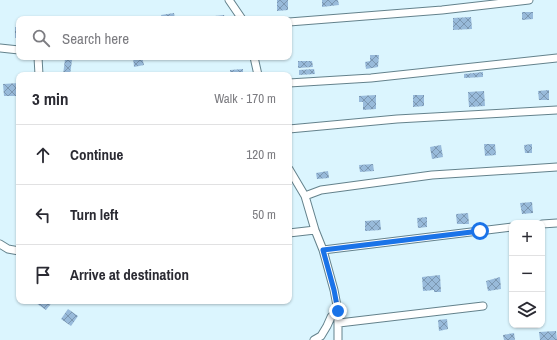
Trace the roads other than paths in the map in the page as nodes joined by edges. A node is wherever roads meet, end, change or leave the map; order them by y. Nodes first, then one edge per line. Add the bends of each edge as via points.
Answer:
1 (229, 0) edge
2 (529, 0) edge
3 (240, 16) edge
4 (292, 22) edge
5 (0, 48) edge
6 (16, 50) edge
7 (557, 58) edge
8 (38, 60) edge
9 (255, 60) edge
10 (39, 72) edge
11 (257, 72) edge
12 (292, 83) edge
13 (557, 110) edge
14 (292, 129) edge
15 (557, 166) edge
16 (292, 174) edge
17 (305, 196) junction
18 (557, 223) edge
19 (545, 224) edge
20 (509, 227) edge
21 (315, 230) junction
22 (292, 234) edge
23 (0, 244) edge
24 (16, 250) edge
25 (323, 250) junction
26 (483, 306) dead end
27 (338, 311) junction
28 (339, 323) junction
29 (314, 340) edge
30 (338, 340) edge

1 - 3 street
2 - 4 street via 442,10
5 - 6 street
7 - 12 street via 371,78
8 - 10 street
9 - 11 street
13 - 14 street via 396,119
15 - 17 street via 432,175 321,190
16 - 17 street
17 - 21 street
18 - 19 street
20 - 25 street
21 - 22 street
21 - 25 street
23 - 24 street
25 - 27 street
26 - 28 street
27 - 28 street
27 - 29 street via 331,317 321,336
28 - 30 street

